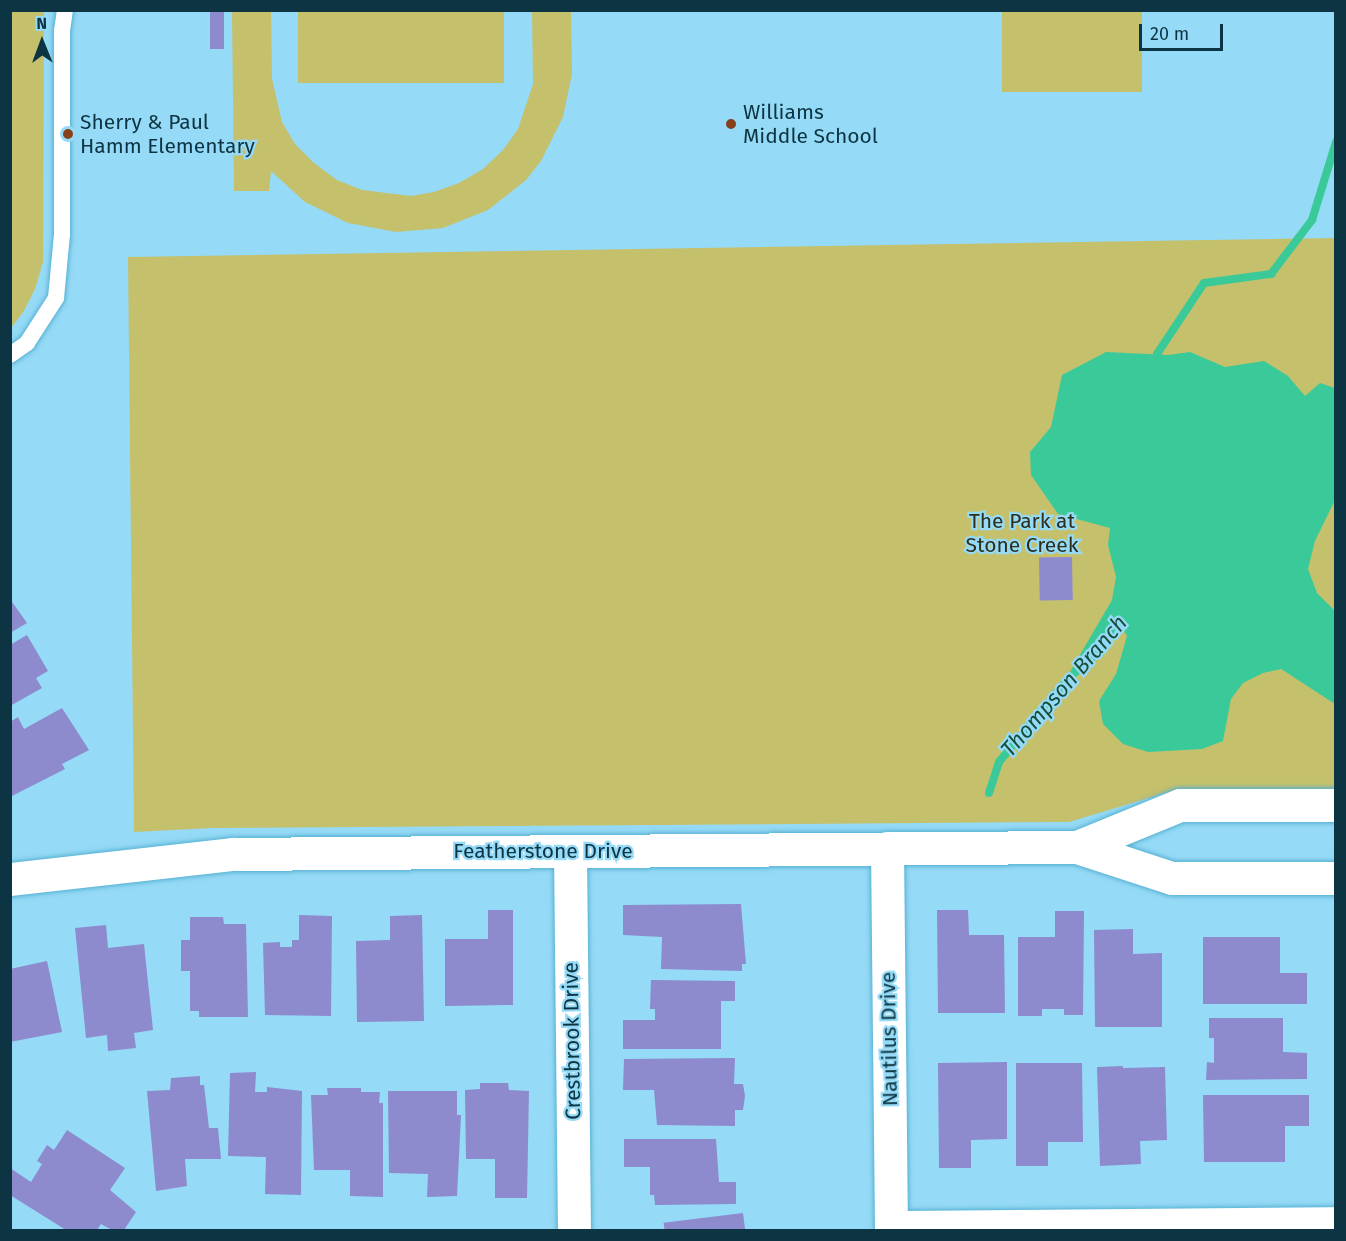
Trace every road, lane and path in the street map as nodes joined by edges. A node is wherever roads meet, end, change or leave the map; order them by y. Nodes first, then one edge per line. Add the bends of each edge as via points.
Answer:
1 (65, 10) edge
2 (10, 355) edge
3 (1335, 805) edge
4 (1077, 847) junction
5 (887, 848) junction
6 (570, 851) junction
7 (1335, 878) edge
8 (10, 879) edge
9 (1335, 1223) edge
10 (891, 1229) edge
11 (574, 1230) edge

1 - 2 lane via 62,235 56,298 27,343
3 - 4 street, Featherstone Drive via 1180,805
4 - 5 street, Featherstone Drive
4 - 7 street, Featherstone Drive via 1172,878
5 - 6 street, Featherstone Drive
5 - 10 street, Nautilus Drive
6 - 8 street, Featherstone Drive via 233,854
6 - 11 street, Crestbrook Drive
9 - 10 street

